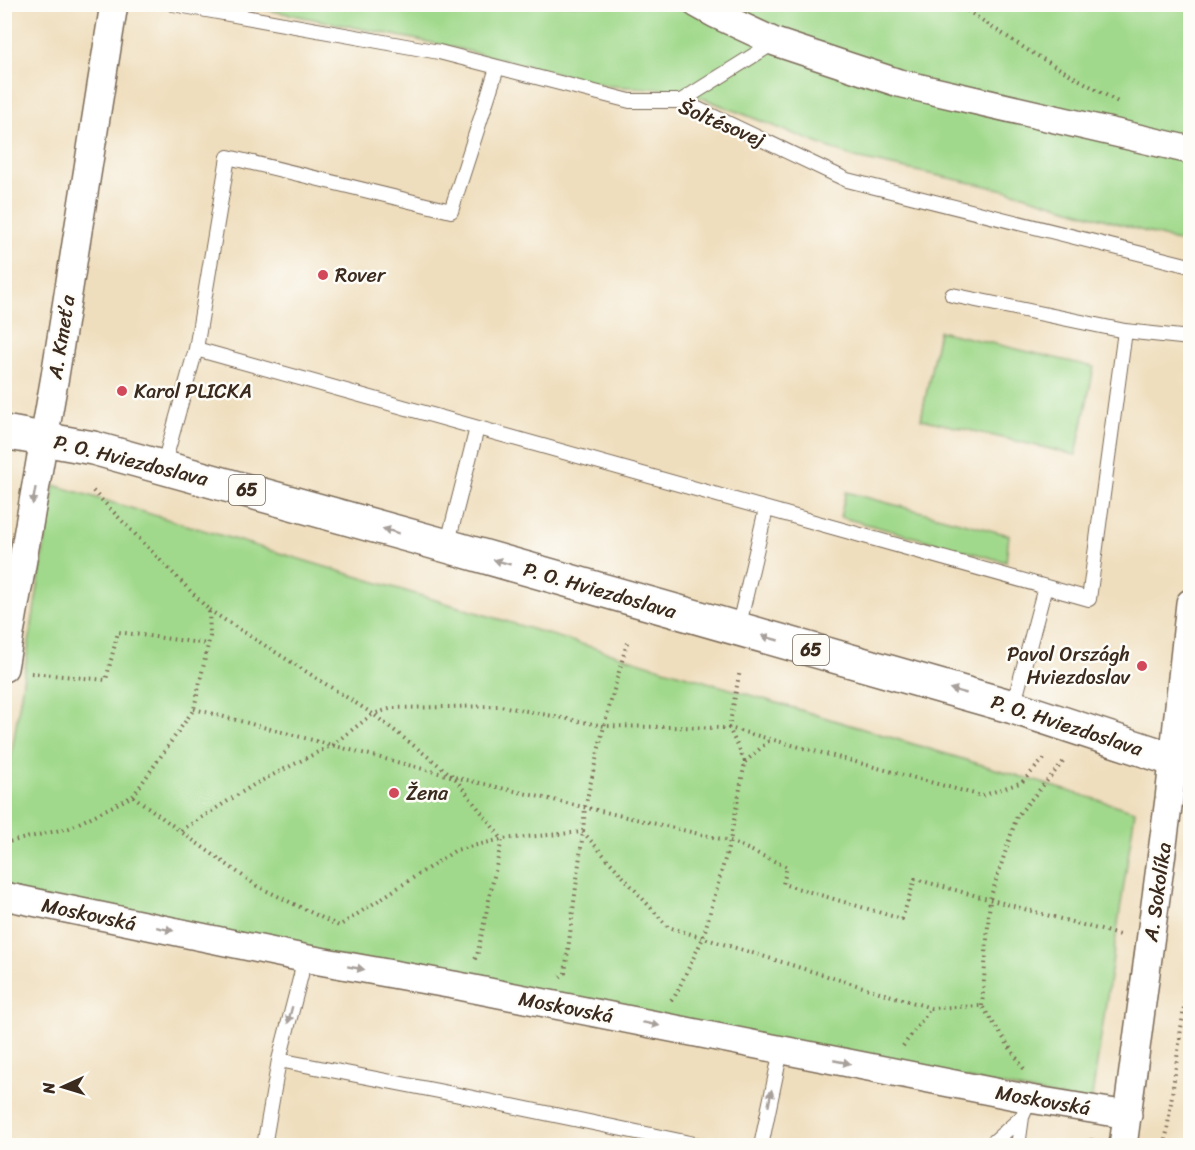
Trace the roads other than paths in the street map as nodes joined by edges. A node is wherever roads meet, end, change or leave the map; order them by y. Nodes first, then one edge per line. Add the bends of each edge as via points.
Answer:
1 (114, 4) edge
2 (173, 4) edge
3 (698, 4) edge
4 (775, 42) junction
5 (497, 68) junction
6 (681, 100) junction
7 (1191, 150) edge
8 (1191, 266) edge
9 (951, 295) dead end
10 (1125, 331) junction
11 (1191, 338) edge
12 (196, 349) junction
13 (477, 428) junction
14 (4, 432) edge
15 (45, 438) junction
16 (164, 467) junction
17 (766, 509) junction
18 (447, 546) junction
19 (1045, 587) junction
20 (1191, 603) edge
21 (738, 629) junction
22 (1188, 640) edge
23 (17, 670) edge
24 (1013, 707) junction
25 (1182, 762) edge
26 (4, 896) edge
27 (303, 958) junction
28 (781, 1050) junction
29 (279, 1060) junction
30 (1027, 1098) junction
31 (1128, 1115) junction
32 (264, 1146) edge
33 (704, 1146) edge
34 (761, 1146) edge
35 (989, 1146) edge
36 (1018, 1146) edge
37 (1123, 1146) edge

1 - 15 street, A. Kmeťa
2 - 5 lane, Šoltésovej via 439,52
3 - 4 street
4 - 6 lane
4 - 7 street via 899,83
5 - 6 lane, Šoltésovej via 630,102
5 - 12 lane via 451,211 228,157
6 - 8 lane, Šoltésovej via 846,180
9 - 10 lane
10 - 11 lane
10 - 19 lane via 1089,599
12 - 13 lane
12 - 16 lane
13 - 17 lane
13 - 18 lane
14 - 15 main road, P. O. Hviezdoslava / 65
15 - 16 main road, P. O. Hviezdoslava / 65
15 -> 23 street, A. Kmeťa
18 -> 16 main road, P. O. Hviezdoslava / 65
17 - 19 lane
17 - 21 lane
21 -> 18 main road, P. O. Hviezdoslava / 65
19 - 24 lane
20 - 22 street, A. Sokolíka
24 -> 21 main road, P. O. Hviezdoslava / 65
22 - 25 street, A. Sokolíka
24 - 25 main road, P. O. Hviezdoslava / 65
25 - 31 street, A. Sokolíka
26 -> 27 street, Moskovská
27 -> 28 street, Moskovská
27 -> 29 lane
28 -> 30 street, Moskovská
34 -> 28 lane
29 - 32 lane
29 - 33 lane
30 - 31 street, Moskovská
30 - 35 lane
30 - 36 lane
31 - 37 street, A. Sokolíka

